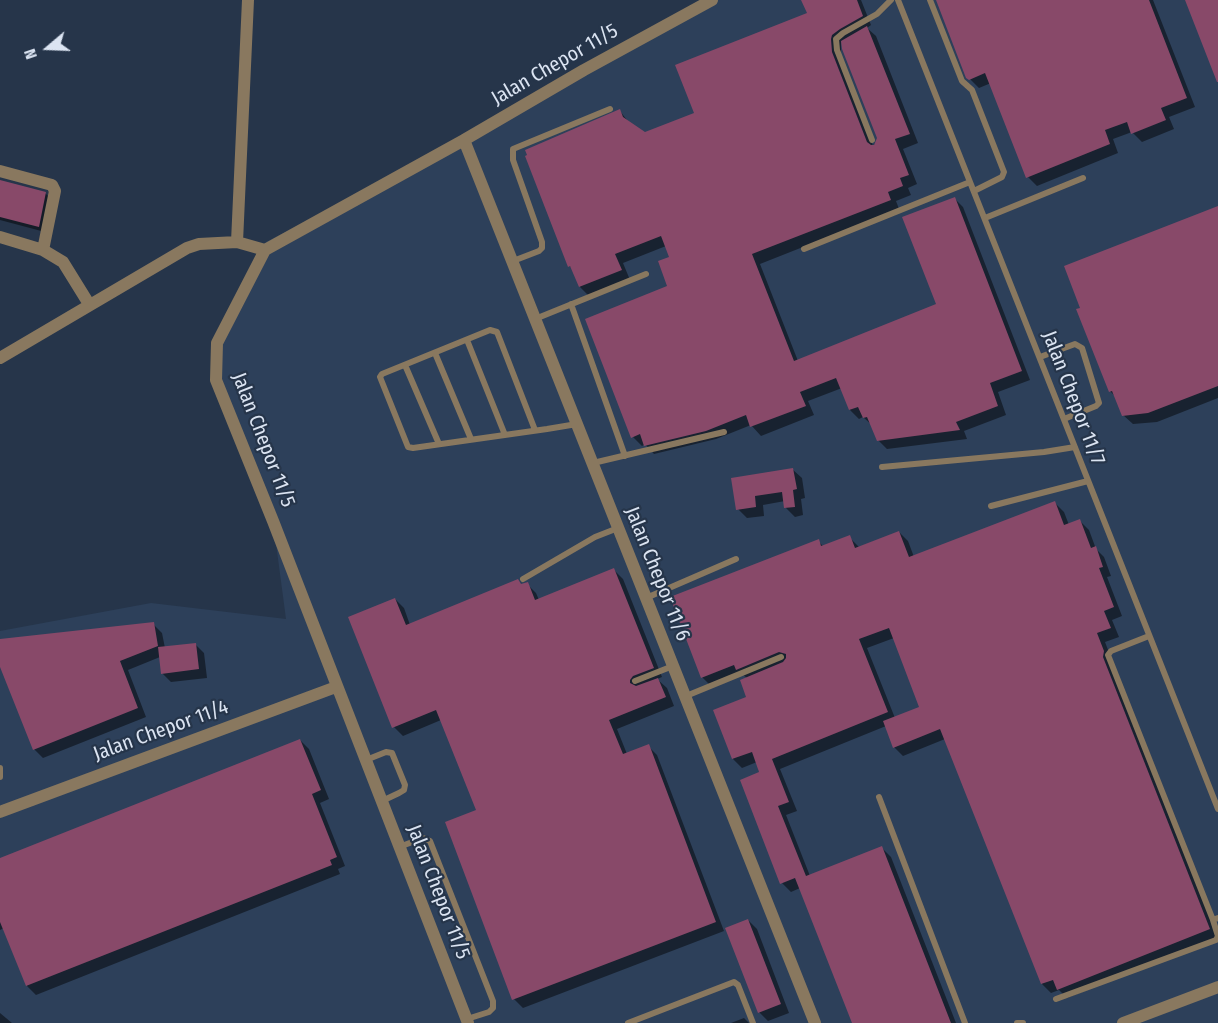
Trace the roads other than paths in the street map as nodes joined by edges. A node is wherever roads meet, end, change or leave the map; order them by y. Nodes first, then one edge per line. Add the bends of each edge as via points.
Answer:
1 (248, 0) edge
2 (712, 0) edge
3 (891, 0) edge
4 (898, 0) edge
5 (930, 0) edge
6 (610, 109) dead end
7 (464, 140) junction
8 (872, 140) dead end
9 (0, 171) edge
10 (1083, 178) dead end
11 (970, 183) junction
12 (974, 191) junction
13 (985, 218) junction
14 (0, 237) edge
15 (237, 242) junction
16 (804, 249) dead end
17 (43, 250) junction
18 (265, 250) junction
19 (512, 262) junction
20 (646, 274) dead end
21 (89, 304) junction
22 (571, 304) junction
23 (535, 319) junction
24 (467, 340) junction
25 (435, 353) junction
26 (0, 357) edge
27 (1040, 357) junction
28 (405, 365) junction
29 (1064, 419) junction
30 (577, 424) junction
31 (535, 430) junction
32 (724, 432) dead end
33 (505, 435) junction
34 (471, 439) junction
35 (439, 444) junction
36 (1075, 447) junction
37 (625, 456) junction
38 (592, 463) junction
39 (882, 467) dead end
40 (1088, 481) junction
41 (991, 506) dead end
42 (618, 528) junction
43 (736, 559) dead end
44 (523, 579) dead end
45 (646, 598) junction
46 (1149, 636) junction
47 (782, 657) dead end
48 (673, 666) junction
49 (635, 681) dead end
50 (336, 687) junction
51 (685, 697) junction
52 (366, 760) junction
53 (0, 768) edge
54 (0, 777) edge
55 (879, 797) dead end
56 (381, 801) junction
57 (1218, 809) edge
58 (0, 812) edge
59 (399, 847) junction
60 (1216, 919) edge
61 (1218, 987) edge
62 (1056, 999) dead end
63 (468, 1021) edge
64 (628, 1023) edge
65 (753, 1023) edge
66 (815, 1023) edge
67 (965, 1023) edge
68 (1017, 1023) edge
69 (1023, 1023) edge
70 (1122, 1023) edge

1 - 15 street
2 - 7 street, Jalan Chepor 11/5
3 - 8 lane via 877,14 836,39 837,51
4 - 11 lane, Jalan Chepor 11/7
5 - 12 lane via 962,81 972,90 1004,172 1002,177
6 - 19 lane via 513,149 513,160 542,248
7 - 18 street, Jalan Chepor 11/5
7 - 19 street, Jalan Chepor 11/6
9 - 17 street via 52,185 55,191
10 - 13 lane
11 - 12 lane, Jalan Chepor 11/7
11 - 16 lane
12 - 13 lane, Jalan Chepor 11/7
13 - 27 lane, Jalan Chepor 11/7
14 - 17 street
15 - 18 street
15 - 21 street via 187,248
17 - 21 street via 63,262
18 - 50 street, Jalan Chepor 11/5 via 216,343 216,380
19 - 23 street, Jalan Chepor 11/6
20 - 22 lane
21 - 26 street
22 - 23 lane
22 - 37 lane
23 - 30 street, Jalan Chepor 11/6
24 - 25 lane
24 - 31 lane via 490,330 496,332
24 - 33 lane
25 - 28 lane
25 - 34 lane
27 - 29 lane, Jalan Chepor 11/7
27 - 29 lane via 1075,344 1082,348 1099,403
28 - 35 lane
28 - 35 lane via 380,377 408,447
29 - 36 lane, Jalan Chepor 11/7
30 - 31 lane
30 - 38 street, Jalan Chepor 11/6
31 - 33 lane
32 - 37 lane
33 - 34 lane
34 - 35 lane
36 - 39 lane
36 - 40 lane, Jalan Chepor 11/7
37 - 38 lane
38 - 42 street, Jalan Chepor 11/6
40 - 41 lane
40 - 46 lane, Jalan Chepor 11/7
42 - 44 lane
42 - 45 street, Jalan Chepor 11/6
43 - 45 lane
45 - 48 street, Jalan Chepor 11/6
46 - 57 lane, Jalan Chepor 11/7
46 - 60 lane via 1108,655
47 - 51 lane
48 - 49 lane
48 - 51 street, Jalan Chepor 11/6
50 - 52 street, Jalan Chepor 11/5
50 - 58 street, Jalan Chepor 11/4
51 - 66 street, Jalan Chepor 11/6
52 - 56 street, Jalan Chepor 11/5
52 - 56 lane via 392,753 405,785 404,790
53 - 54 lane
55 - 67 lane
56 - 59 street, Jalan Chepor 11/5
59 - 63 street, Jalan Chepor 11/5
59 - 63 lane via 423,838 430,841 464,926 493,1001 489,1012
60 - 62 lane via 1216,940
61 - 70 street
64 - 65 lane via 734,982
68 - 69 lane

